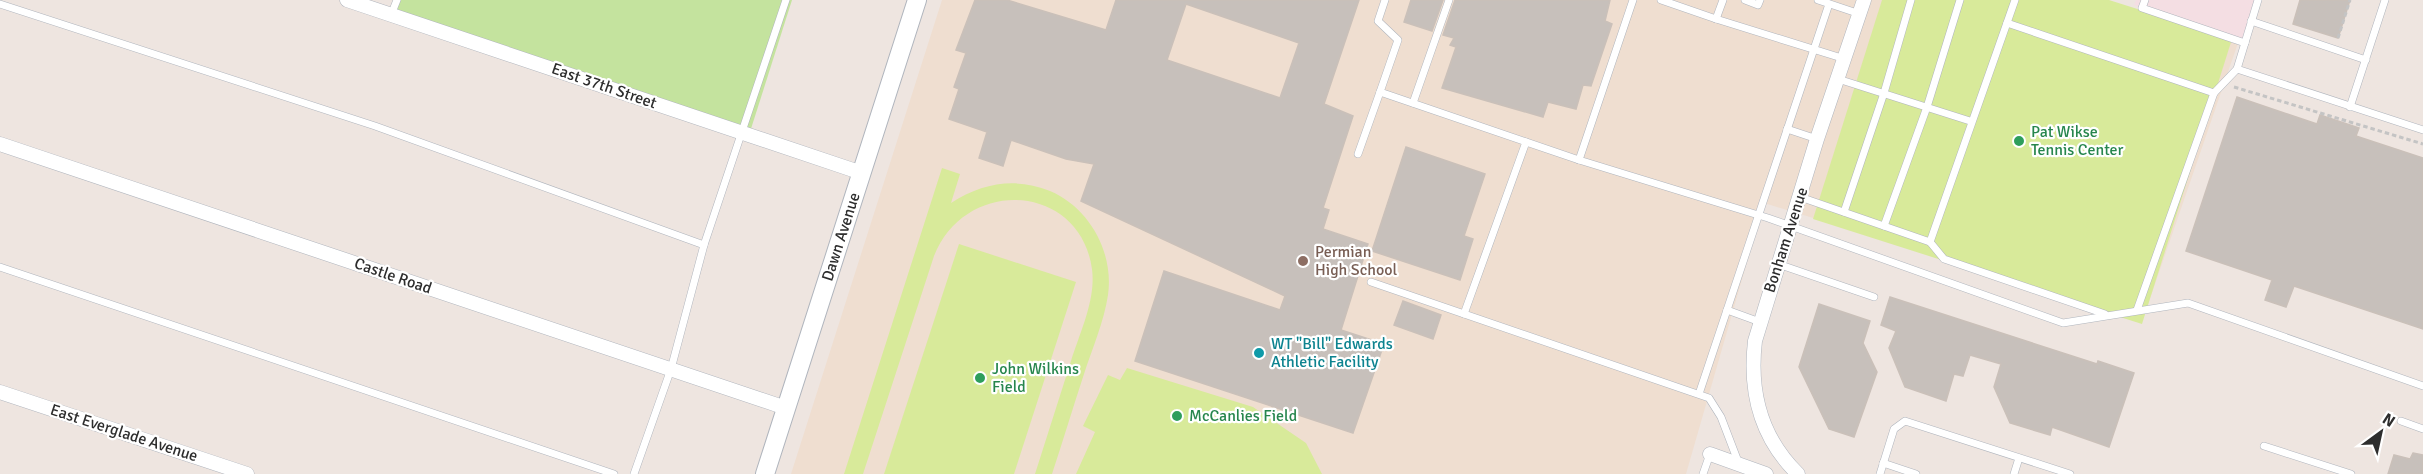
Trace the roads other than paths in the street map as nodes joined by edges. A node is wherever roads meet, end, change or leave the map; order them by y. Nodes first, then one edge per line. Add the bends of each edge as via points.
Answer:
1 (347, 0) edge
2 (397, 0) edge
3 (786, 0) edge
4 (917, 0) edge
5 (1385, 0) edge
6 (1449, 0) edge
7 (1633, 0) edge
8 (1661, 0) edge
9 (1723, 0) edge
10 (1745, 0) edge
11 (1760, 0) edge
12 (1818, 0) edge
13 (1864, 0) edge
14 (1911, 0) edge
15 (1960, 0) edge
16 (2014, 0) edge
17 (2145, 0) edge
18 (2258, 0) edge
19 (2385, 0) edge
20 (0, 4) edge
21 (1829, 4) junction
22 (1860, 14) junction
23 (391, 15) junction
24 (1716, 19) junction
25 (2251, 21) junction
26 (2007, 23) junction
27 (2245, 43) junction
28 (1814, 49) junction
29 (1845, 59) junction
30 (2366, 60) junction
31 (2238, 69) junction
32 (1838, 79) junction
33 (1380, 92) junction
34 (1884, 93) junction
35 (2214, 93) junction
36 (1413, 103) junction
37 (1927, 107) junction
38 (2350, 107) junction
39 (1970, 121) junction
40 (1787, 129) junction
41 (2423, 130) edge
42 (742, 133) junction
43 (1817, 139) junction
44 (1526, 142) junction
45 (0, 144) edge
46 (1358, 154) dead end
47 (1579, 160) junction
48 (862, 173) junction
49 (1800, 197) junction
50 (1844, 212) junction
51 (1759, 215) junction
52 (1884, 226) junction
53 (1790, 228) junction
54 (1929, 242) junction
55 (704, 245) junction
56 (1778, 264) junction
57 (0, 267) edge
58 (1371, 282) dead end
59 (1874, 297) dead end
60 (1727, 310) junction
61 (2137, 310) junction
62 (1464, 314) junction
63 (2108, 315) junction
64 (1760, 322) junction
65 (671, 369) junction
66 (2423, 386) edge
67 (0, 392) edge
68 (1699, 394) junction
69 (786, 408) junction
70 (2401, 421) dead end
71 (2423, 429) edge
72 (2264, 446) dead end
73 (1710, 454) joint
74 (2019, 458) junction
75 (1883, 463) junction
76 (1739, 464) junction
77 (247, 474) edge
78 (614, 474) edge
79 (634, 474) edge
80 (765, 474) edge
81 (1703, 474) edge
82 (1766, 474) edge
83 (1798, 474) edge
84 (1880, 474) edge
85 (1916, 474) edge
86 (2014, 474) edge
87 (2070, 474) edge
88 (2351, 474) edge

1 - 23 street, East 37th Street
2 - 23 lane
3 - 42 lane
4 - 48 street, Dawn Avenue
5 - 33 lane via 1378,21 1398,40
6 - 36 lane
7 - 47 lane
8 - 24 lane
9 - 24 lane
10 - 11 lane via 1758,5
12 - 21 lane
13 - 22 street, Bonham Avenue
14 - 34 lane
15 - 37 lane
16 - 26 lane
17 - 27 lane via 2142,8
18 - 25 lane
19 - 30 lane
20 - 55 lane via 375,126
21 - 22 lane
21 - 28 lane
22 - 29 street, Bonham Avenue
23 - 42 street, East 37th Street
24 - 28 lane
25 - 27 lane
25 - 30 lane
26 - 35 lane
26 - 39 lane
27 - 31 lane
28 - 29 lane
28 - 40 lane
29 - 32 street, Bonham Avenue
30 - 38 lane
31 - 35 lane
31 - 38 lane
32 - 34 lane
32 - 43 street, Bonham Avenue
33 - 36 lane
33 - 46 lane
34 - 37 lane
34 - 50 lane
35 - 61 lane
36 - 44 lane
37 - 39 lane
37 - 52 lane
38 - 41 lane
39 - 54 lane
40 - 43 lane
40 - 51 lane
42 - 48 street, East 37th Street
42 - 55 lane
43 - 49 street, Bonham Avenue
44 - 47 lane
44 - 62 lane
45 - 65 street, Castle Road
47 - 51 lane
48 - 69 street, Dawn Avenue
49 - 50 lane
49 - 53 street, Bonham Avenue
50 - 52 lane
51 - 53 lane
51 - 60 lane
52 - 54 lane
53 - 56 street, Bonham Avenue
53 - 63 lane via 2063,323
54 - 63 lane via 1944,259
55 - 65 lane
56 - 59 lane
56 - 64 street, Bonham Avenue
57 - 78 lane
58 - 62 lane
60 - 64 lane
60 - 68 lane
61 - 63 lane
61 - 66 lane via 2188,303
62 - 68 lane
64 - 83 street, Bonham Avenue via 1752,368 1753,389 1767,433
65 - 69 street, Castle Road
65 - 79 lane
67 - 77 street, East Everglade Avenue
68 - 76 lane via 1709,398 1721,417
69 - 80 street, Dawn Avenue
70 - 71 lane
72 - 88 lane
73 - 76 street
73 - 81 lane
74 - 75 lane via 1905,421 1894,429
74 - 86 lane
74 - 87 lane
75 - 84 lane
75 - 85 lane
76 - 82 street

